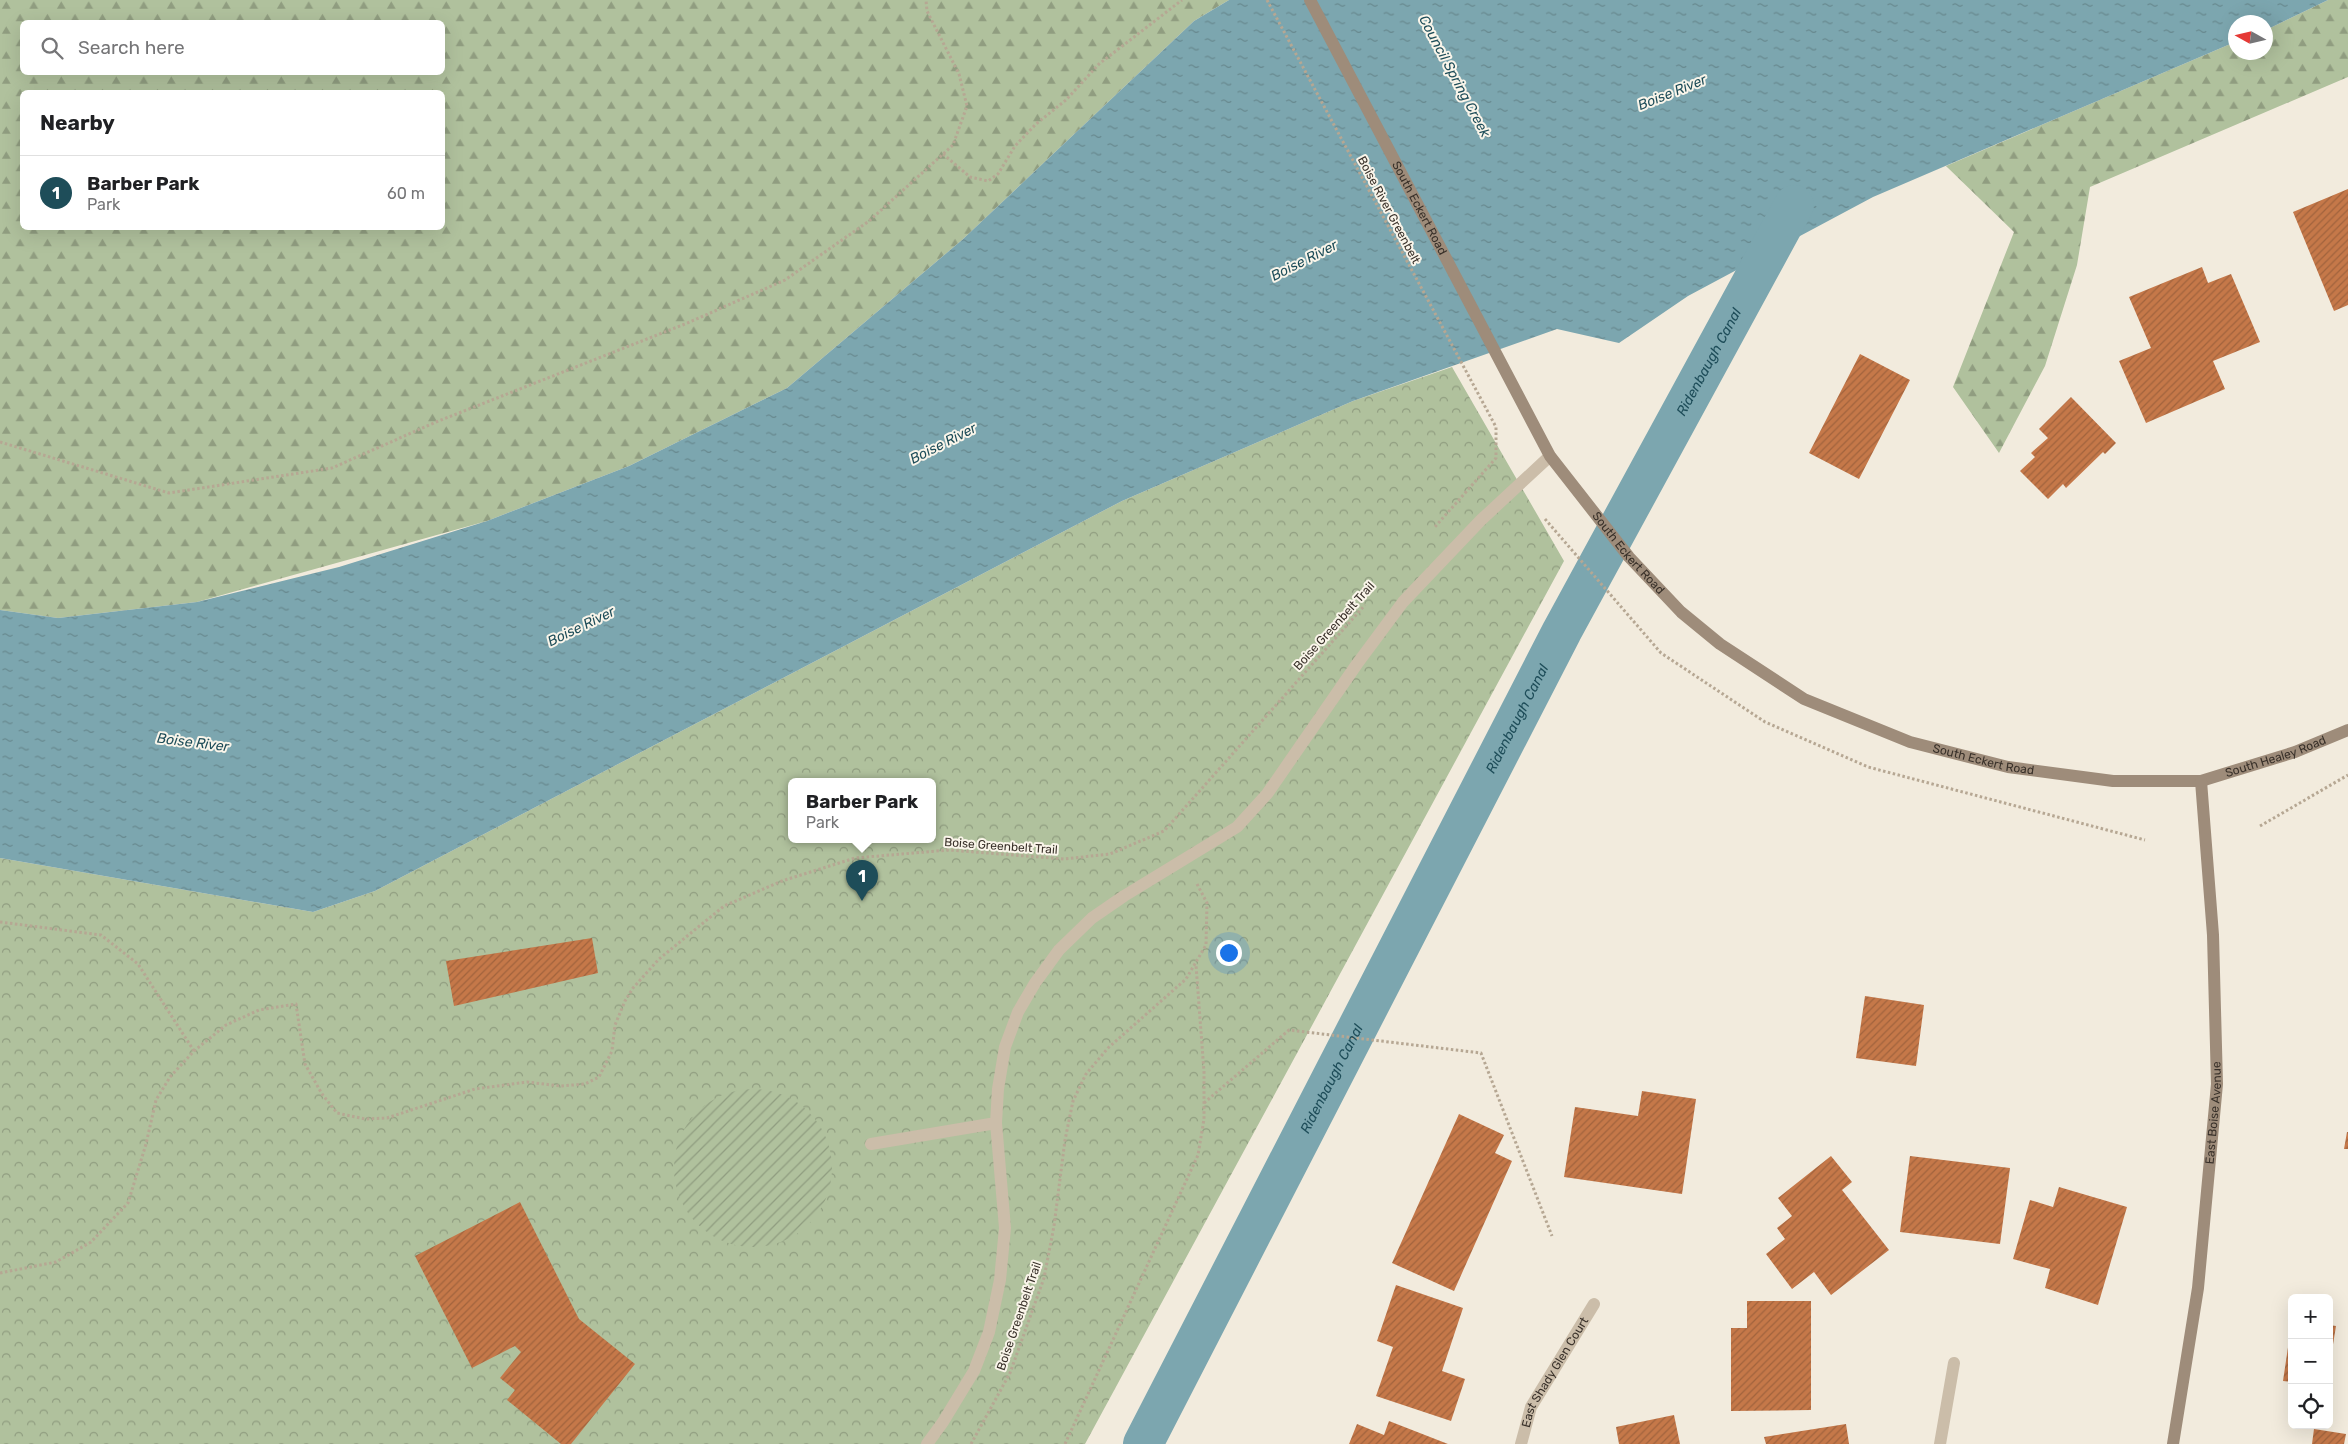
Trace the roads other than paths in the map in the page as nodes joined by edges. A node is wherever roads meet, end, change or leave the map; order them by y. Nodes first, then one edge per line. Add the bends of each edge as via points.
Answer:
1 (1310, 0) edge
2 (1550, 456) junction
3 (2348, 730) edge
4 (2201, 781) junction
5 (996, 1123) junction
6 (871, 1144) dead end
7 (1594, 1304) dead end
8 (1954, 1363) dead end
9 (927, 1444) edge
10 (1521, 1444) edge
11 (1940, 1444) edge
12 (2173, 1444) edge

1 - 2 street, South Eckert Road
2 - 4 street, South Eckert Road via 1629,556 1681,612 1720,644 1804,699 1910,742 2008,767 2113,780
2 - 5 street via 1481,520 1403,602 1267,794 1236,827 1092,918 1059,950 1018,1012 1004,1056
3 - 4 street, South Healey Road via 2295,752
4 - 12 street, East Boise Avenue via 2213,935 2217,1084 2198,1288
5 - 6 street
5 - 9 street via 1005,1228 1000,1280 989,1332 974,1371
7 - 10 street, East Shady Glen Court via 1531,1407
8 - 11 street

